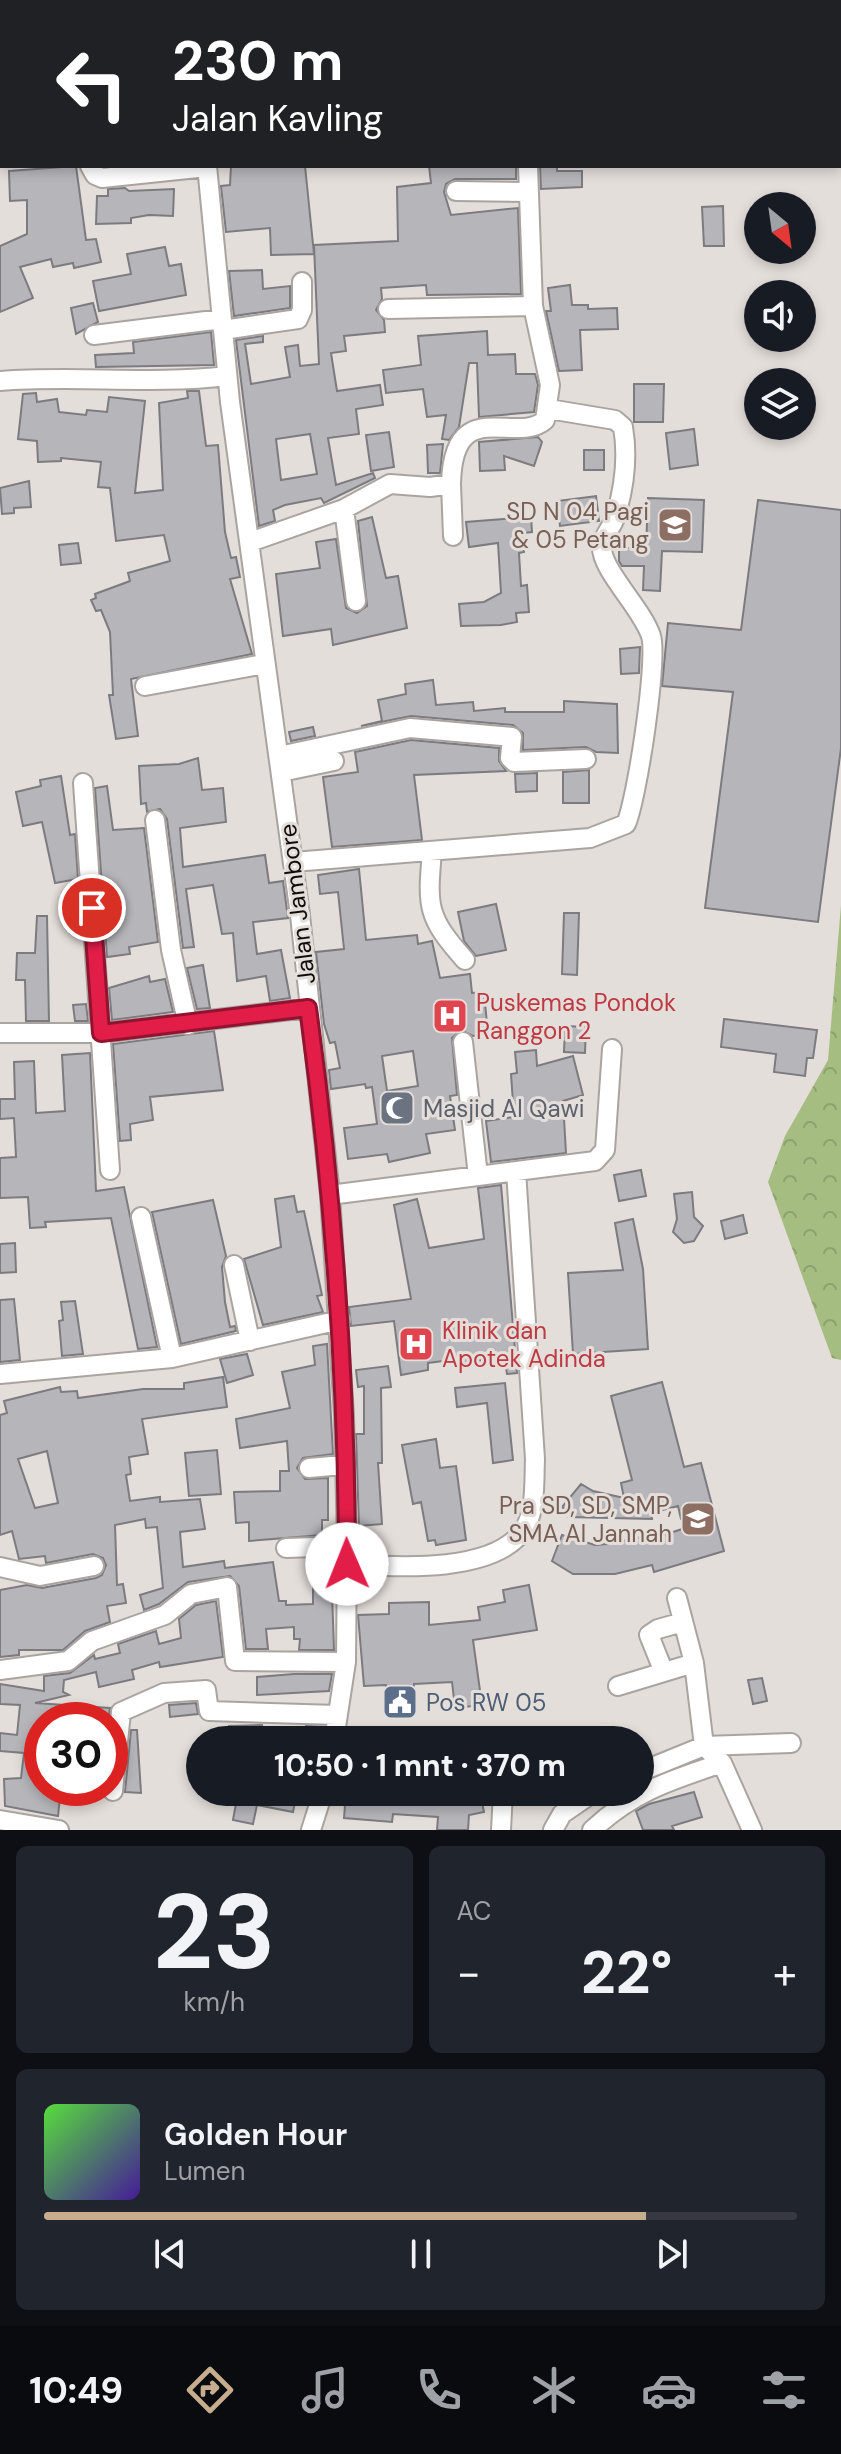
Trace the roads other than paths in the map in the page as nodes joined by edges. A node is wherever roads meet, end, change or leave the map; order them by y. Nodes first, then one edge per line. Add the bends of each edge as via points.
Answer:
1 (91, 168) edge
2 (190, 168) edge
3 (207, 168) edge
4 (528, 168) edge
5 (456, 191) dead end
6 (527, 192) junction
7 (302, 282) dead end
8 (533, 306) junction
9 (388, 309) dead end
10 (223, 324) junction
11 (94, 335) dead end
12 (227, 376) junction
13 (0, 381) edge
14 (549, 409) junction
15 (451, 484) junction
16 (344, 509) junction
17 (453, 536) dead end
18 (250, 542) junction
19 (356, 601) dead end
20 (264, 664) junction
21 (145, 686) dead end
22 (586, 759) dead end
23 (334, 761) dead end
24 (280, 764) junction
25 (83, 783) dead end
26 (155, 820) dead end
27 (432, 851) junction
28 (293, 862) junction
29 (465, 960) dead end
30 (308, 1008) junction
31 (188, 1025) junction
32 (0, 1033) edge
33 (101, 1033) junction
34 (463, 1042) dead end
35 (612, 1049) dead end
36 (110, 1170) dead end
37 (516, 1171) junction
38 (478, 1176) junction
39 (330, 1195) junction
40 (141, 1217) dead end
41 (234, 1265) dead end
42 (340, 1320) junction
43 (250, 1341) junction
44 (172, 1358) junction
45 (0, 1374) edge
46 (343, 1465) junction
47 (309, 1468) dead end
48 (286, 1548) dead end
49 (347, 1555) junction
50 (94, 1566) dead end
51 (0, 1567) edge
52 (677, 1598) dead end
53 (683, 1622) junction
54 (346, 1662) junction
55 (694, 1663) junction
56 (0, 1670) edge
57 (663, 1670) junction
58 (618, 1686) dead end
59 (128, 1709) edge
60 (337, 1715) junction
61 (336, 1726) edge
62 (791, 1743) dead end
63 (704, 1746) junction
64 (722, 1763) junction
65 (654, 1766) edge
66 (319, 1806) edge
67 (502, 1806) edge
68 (574, 1806) edge
69 (0, 1820) edge
70 (59, 1830) edge
71 (311, 1830) edge
72 (501, 1830) edge
73 (553, 1830) edge
74 (592, 1830) edge
75 (752, 1830) edge

1 - 2 street via 102,178
3 - 10 street, Jalan Jambore
4 - 6 street
5 - 6 street
6 - 8 street
7 - 10 street via 298,319
8 - 9 street
8 - 14 street via 549,377
10 - 11 street
10 - 12 street, Jalan Jambore
12 - 13 street via 168,382 75,377
12 - 18 street, Jalan Jambore
14 - 15 street via 539,425 469,433 458,447
14 - 27 street via 615,420 623,427 625,462 615,518 602,545 606,567 643,619 653,651 629,818 622,828 590,838
15 - 16 street via 390,484
15 - 17 street
16 - 18 street
16 - 19 street
18 - 20 street, Jalan Jambore
20 - 21 street
20 - 24 street, Jalan Jambore
22 - 24 street via 514,762 512,737 410,728
23 - 24 street
24 - 28 street, Jalan Jambore
25 - 33 street
26 - 31 street via 171,950
27 - 28 street
27 - 29 street via 432,915
28 - 30 street, Jalan Jambore
30 - 31 street
30 - 39 street, Jalan Jambore
31 - 33 street
32 - 33 street
33 - 36 street
34 - 38 street
35 - 37 street via 603,1156
37 - 38 street
37 - 49 street via 535,1459 526,1526 505,1547 481,1558 390,1566
38 - 39 street
39 - 42 street, Jalan Jambore
40 - 44 street
41 - 43 street
42 - 43 street
42 - 46 street, Jalan Jambore
43 - 44 street
44 - 45 street
46 - 47 street
46 - 49 street, Jalan Jambore
48 - 49 street
49 - 54 street, Jalan Jambore
50 - 51 street via 40,1576
52 - 53 street
53 - 55 street
53 - 57 street via 649,1635
54 - 56 street via 235,1661 227,1587 191,1594 165,1615 92,1641 68,1661
54 - 60 street, Jalan Jambore
55 - 57 street
55 - 63 street
57 - 58 street
59 - 60 street via 164,1693 206,1690 209,1711
60 - 61 street, Jalan Jambore
62 - 63 street
63 - 64 street
63 - 65 street
64 - 74 street via 646,1788
64 - 75 street
66 - 71 street
67 - 72 street
68 - 73 street
69 - 70 street

